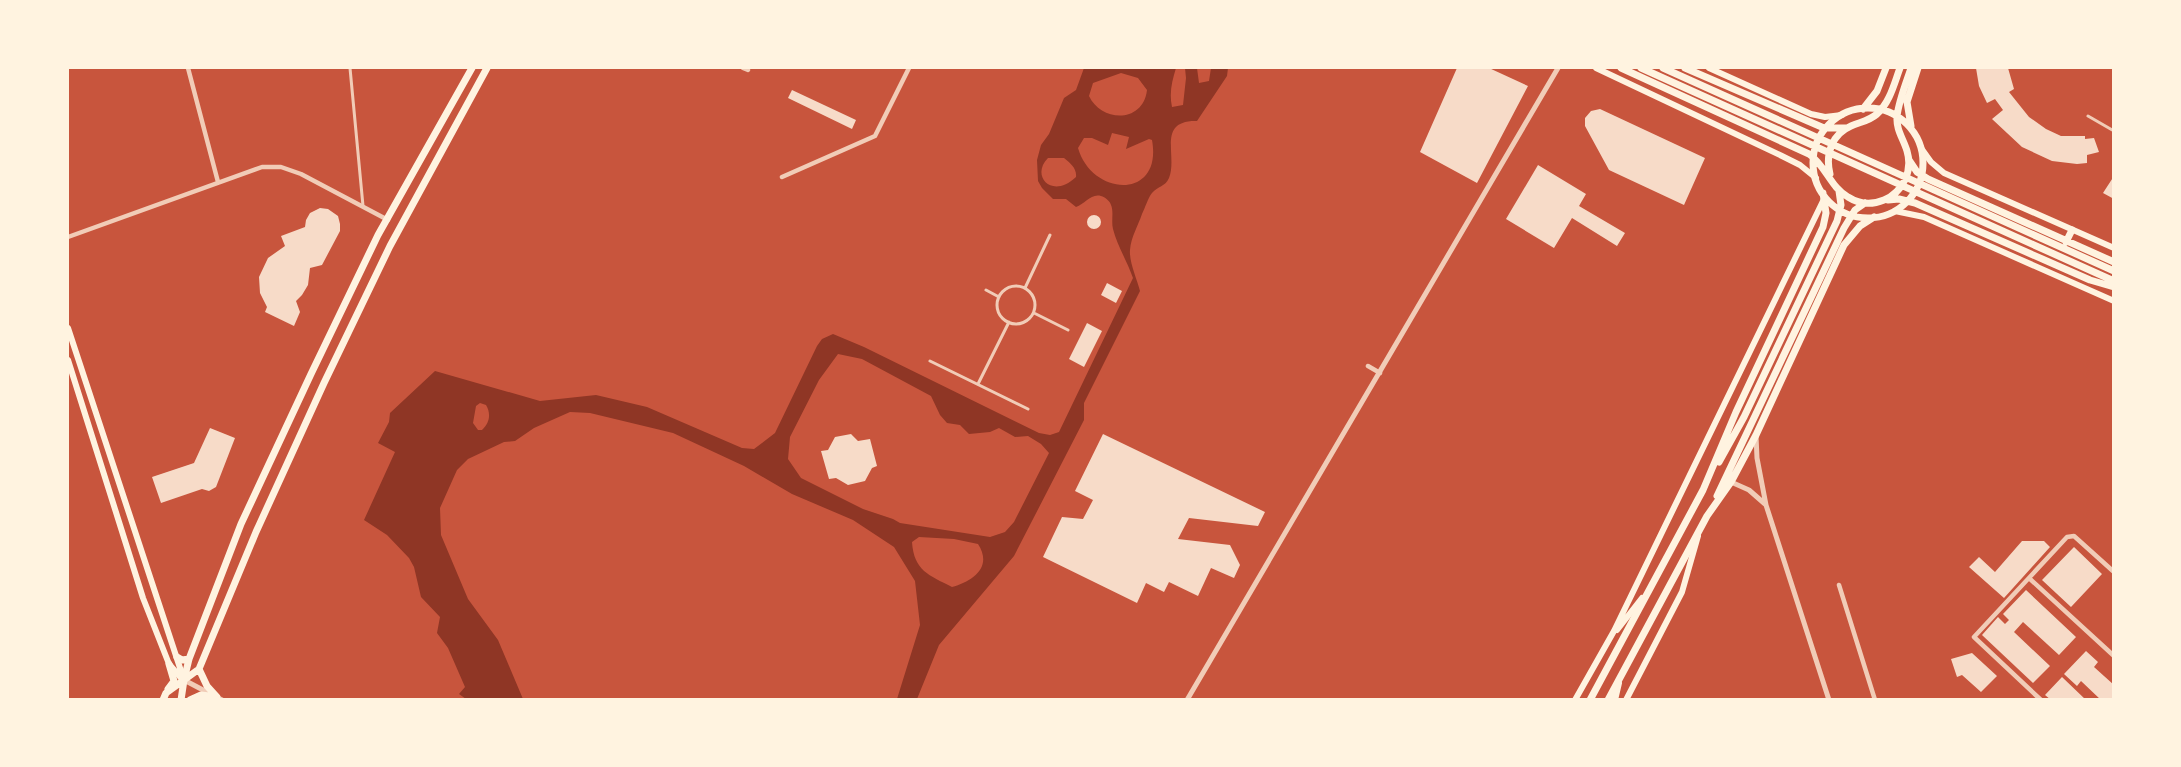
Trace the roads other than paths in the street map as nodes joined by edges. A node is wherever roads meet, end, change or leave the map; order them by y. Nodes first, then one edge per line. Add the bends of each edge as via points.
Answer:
1 (188, 68) edge
2 (350, 68) edge
3 (472, 68) edge
4 (487, 68) edge
5 (909, 68) edge
6 (1558, 68) edge
7 (1596, 68) edge
8 (1620, 68) edge
9 (1641, 68) edge
10 (1663, 68) edge
11 (1685, 68) edge
12 (1709, 68) edge
13 (1886, 68) edge
14 (1900, 68) edge
15 (1911, 68) edge
16 (1918, 68) edge
17 (1863, 109) junction
18 (1842, 115) junction
19 (2088, 116) dead end
20 (1846, 128) junction
21 (2114, 131) edge
22 (1913, 132) junction
23 (1921, 148) junction
24 (1909, 160) junction
25 (782, 177) dead end
26 (1816, 178) junction
27 (1831, 179) junction
28 (218, 182) junction
29 (1839, 191) junction
30 (1823, 196) junction
31 (1880, 201) junction
32 (1865, 203) junction
33 (363, 207) junction
34 (1895, 211) junction
35 (1874, 217) junction
36 (388, 220) junction
37 (2072, 230) junction
38 (1050, 235) dead end
39 (68, 237) edge
40 (2114, 248) edge
41 (2114, 262) edge
42 (2114, 271) edge
43 (2052, 275) junction
44 (2114, 281) edge
45 (2114, 287) edge
46 (1025, 288) junction
47 (986, 290) dead end
48 (999, 297) junction
49 (2114, 301) edge
50 (1034, 313) junction
51 (1009, 322) junction
52 (68, 328) edge
53 (1068, 330) dead end
54 (68, 360) edge
55 (930, 361) dead end
56 (1368, 366) dead end
57 (1380, 373) junction
58 (978, 384) junction
59 (1029, 409) dead end
60 (1756, 435) junction
61 (1731, 482) junction
62 (1703, 490) junction
63 (1766, 505) junction
64 (1707, 516) junction
65 (1701, 528) junction
66 (2114, 572) edge
67 (2029, 578) junction
68 (1839, 585) dead end
69 (1652, 586) junction
70 (1608, 640) junction
71 (2114, 656) edge
72 (177, 657) junction
73 (189, 659) junction
74 (169, 664) junction
75 (199, 669) junction
76 (1620, 677) junction
77 (184, 680) junction
78 (165, 696) edge
79 (219, 698) edge
80 (181, 699) edge
81 (190, 699) edge
82 (1187, 699) edge
83 (1575, 699) edge
84 (1590, 699) edge
85 (1608, 699) edge
86 (1615, 699) edge
87 (1626, 699) edge
88 (1829, 699) edge
89 (1875, 699) edge
90 (2041, 699) edge

1 - 28 street
2 - 33 street
3 - 36 main road
4 - 75 main road via 390,246 329,372
5 - 25 street via 875,136
6 - 57 street
7 - 26 main road via 1782,156
8 - 27 main road via 1809,154
9 - 44 main road
10 - 42 main road
11 - 20 main road via 1824,128
12 - 18 main road via 1811,114
13 - 17 main road via 1877,91
14 - 20 main road via 1879,112
15 - 24 main road via 1897,115
16 - 22 main road via 1907,102
17 - 18 main road
17 - 22 main road via 1889,112
18 - 26 main road via 1828,126 1817,144
19 - 21 street
20 - 27 main road via 1828,155
22 - 23 main road
23 - 34 main road via 1923,167 1918,186
23 - 37 main road via 1944,173
24 - 31 main road via 1903,183
24 - 41 main road via 1928,179
26 - 30 main road
27 - 29 main road
28 - 33 street via 262,167 281,167
28 - 39 street
29 - 32 main road
29 - 62 main road via 1837,221 1744,417
30 - 35 main road via 1852,215
30 - 62 main road via 1823,227
30 - 70 main road
31 - 32 main road
31 - 45 main road via 1899,199 1915,203
32 - 64 main road via 1855,210 1844,228
33 - 36 street
34 - 35 main road
34 - 43 main road via 1924,217
35 - 60 main road via 1844,245
36 - 73 main road via 241,524
37 - 40 main road
37 - 43 main road
38 - 46 street
43 - 49 main road
46 - 48 street via 1013,286
46 - 50 street via 1033,296
47 - 48 street
48 - 51 street via 998,309
50 - 51 street via 1020,324
50 - 53 street
51 - 58 street
52 - 72 main road
54 - 74 main road via 143,598
55 - 58 street
56 - 57 street
57 - 82 street
58 - 59 street
60 - 61 main road
60 - 63 street
61 - 63 street via 1749,490
61 - 64 main road
62 - 69 main road
63 - 88 street
64 - 65 main road
65 - 76 main road
65 - 87 main road via 1682,592
66 - 67 street via 2074,536 2067,537
67 - 71 street
67 - 90 street via 1974,637
68 - 89 street
69 - 70 main road
69 - 84 main road
70 - 83 main road
72 - 73 main road
72 - 77 main road
73 - 77 main road
74 - 77 main road
74 - 78 main road via 174,681
75 - 77 main road
75 - 79 main road via 207,686
76 - 85 main road
76 - 86 main road
77 - 78 main road
77 - 79 street
77 - 80 main road
79 - 81 main road via 201,695

